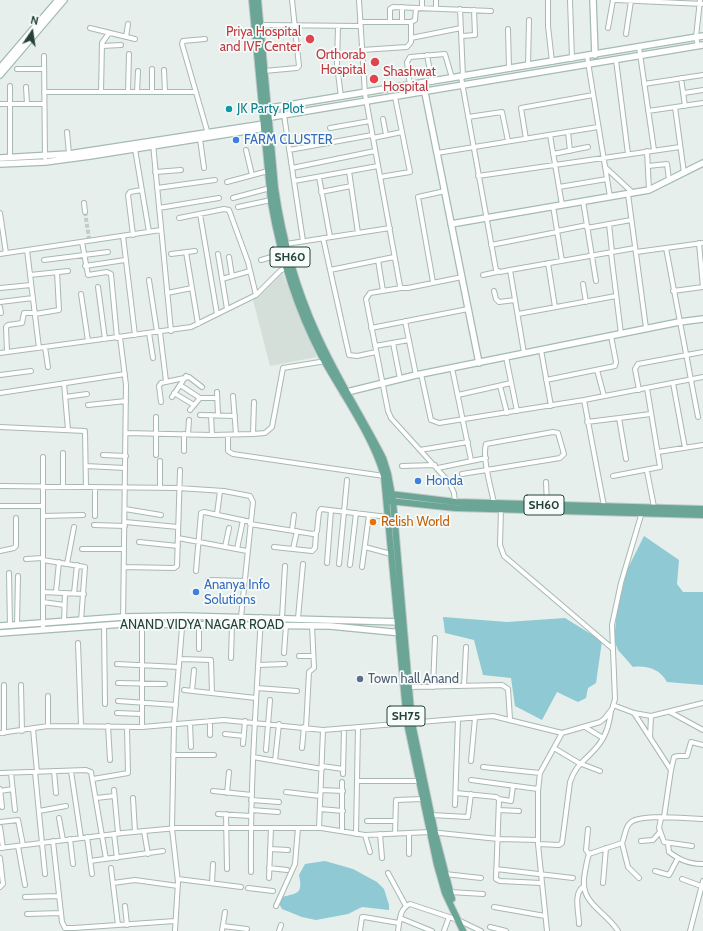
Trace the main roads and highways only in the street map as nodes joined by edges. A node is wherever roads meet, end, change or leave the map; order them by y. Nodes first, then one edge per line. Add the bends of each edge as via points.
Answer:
1 (252, 0) edge
2 (258, 0) edge
3 (265, 109) junction
4 (265, 122) junction
5 (289, 266) junction
6 (346, 393) junction
7 (389, 494) junction
8 (390, 501) junction
9 (455, 505) junction
10 (501, 506) junction
11 (643, 510) junction
12 (703, 510) edge
13 (703, 515) edge
14 (410, 723) junction
15 (432, 832) junction
16 (461, 921) junction
17 (463, 931) edge
18 (467, 931) edge

1 - 3 main road, SH60
2 - 3 main road, SH60
3 - 4 main road, SH60
4 - 5 main road, SH60
4 - 5 main road, SH60 via 271,200 282,254
5 - 6 main road, SH60 via 310,333
6 - 7 main road, SH60 via 378,458
6 - 7 main road, SH60 via 383,458
7 - 8 main road, SH75
7 - 9 main road, SH60
8 - 9 main road, SH60
8 - 14 main road, SH75 via 410,687
8 - 14 main road, SH75 via 388,517 397,632
9 - 10 main road, SH60
10 - 11 main road, SH60
10 - 11 main road, SH60 via 604,506
11 - 12 main road, SH60 via 654,507
11 - 13 main road, SH60
14 - 15 main road, SH75 via 419,781
14 - 15 main road, SH75 via 431,815
15 - 16 main road, SH75 via 449,892
15 - 16 main road, SH75 via 445,893
16 - 17 main road, SH75
16 - 18 main road, SH75

